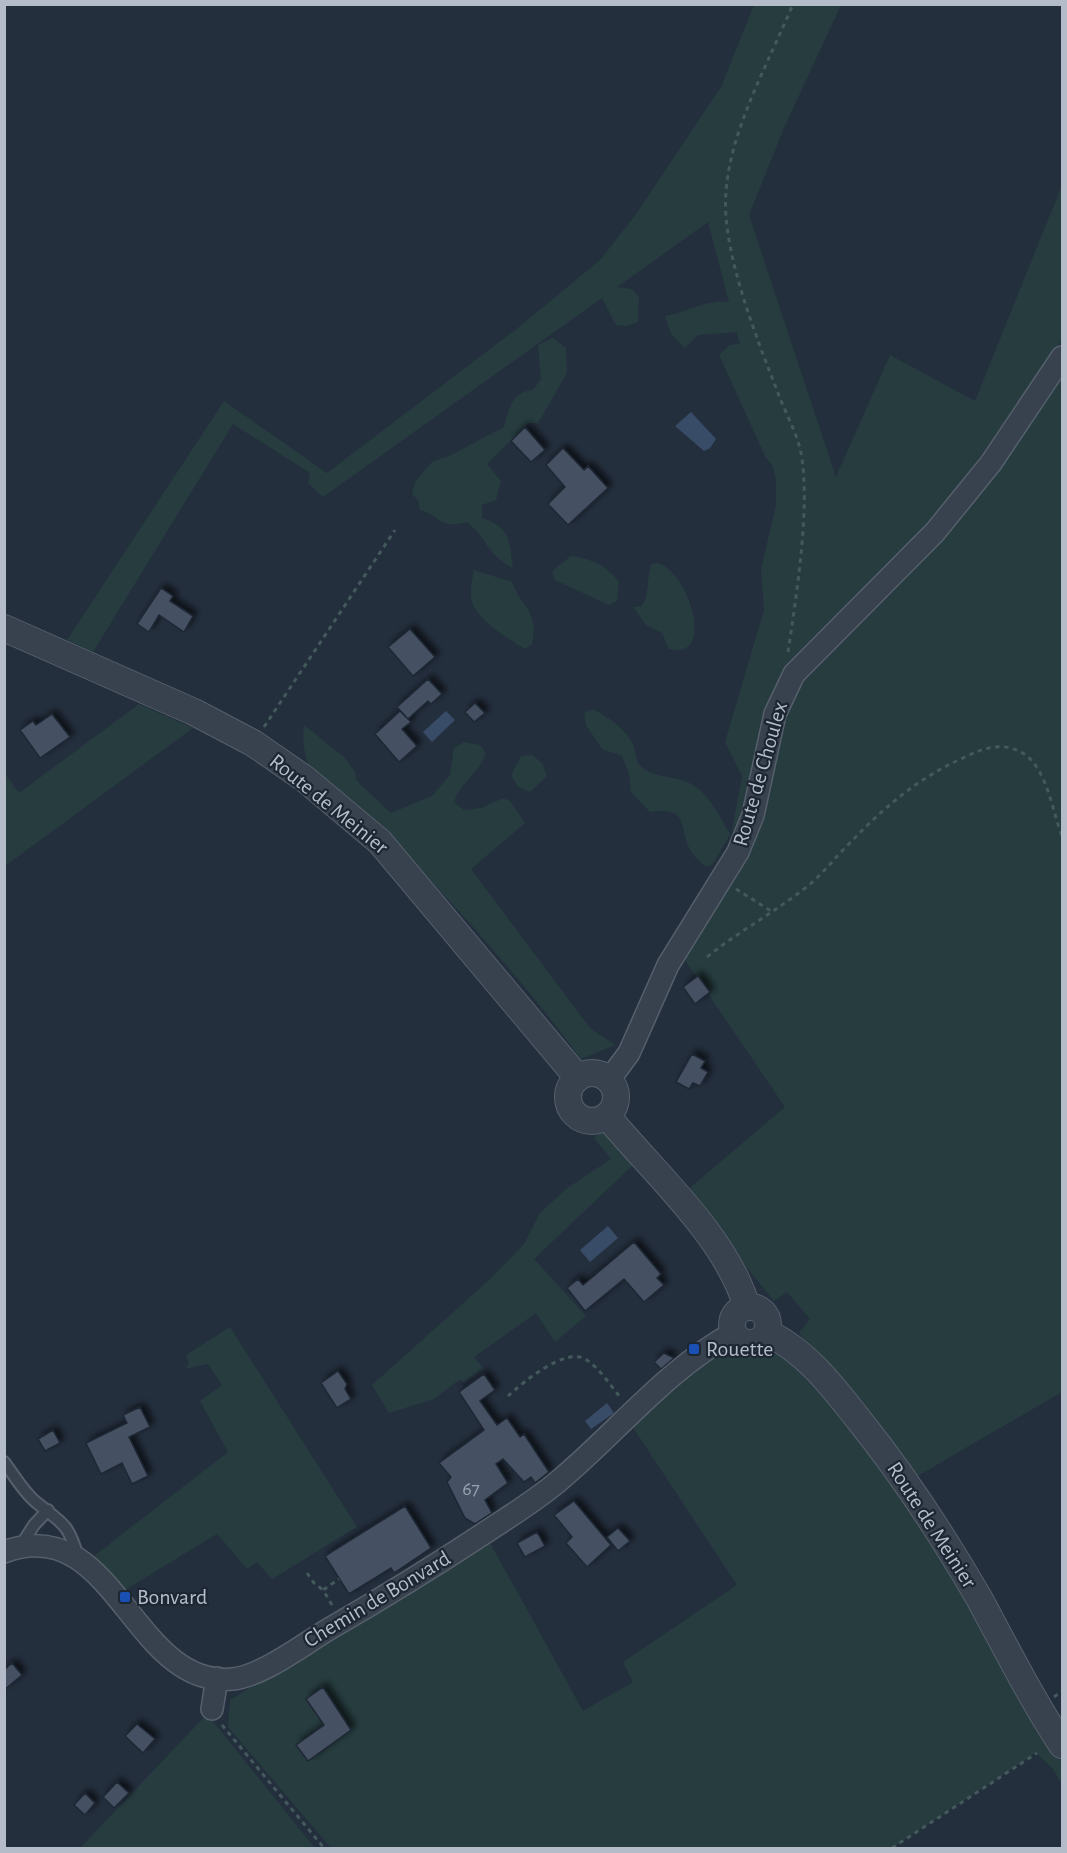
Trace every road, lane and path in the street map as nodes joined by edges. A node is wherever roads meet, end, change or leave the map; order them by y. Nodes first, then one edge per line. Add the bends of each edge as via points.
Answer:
1 (793, 4) edge
2 (1062, 357) edge
3 (395, 530) dead end
4 (4, 628) edge
5 (786, 663) dead end
6 (279, 705) dead end
7 (1062, 836) edge
8 (722, 881) junction
9 (771, 911) junction
10 (708, 957) dead end
11 (578, 1078) junction
12 (609, 1080) junction
13 (607, 1116) junction
14 (747, 1307) junction
15 (733, 1333) junction
16 (768, 1333) junction
17 (508, 1396) dead end
18 (633, 1412) junction
19 (4, 1462) edge
20 (48, 1510) junction
21 (12, 1549) edge
22 (78, 1558) junction
23 (307, 1573) dead end
24 (339, 1579) dead end
25 (323, 1590) junction
26 (343, 1621) junction
27 (217, 1678) junction
28 (212, 1710) joint
29 (1062, 1745) edge
30 (1037, 1753) dead end
31 (324, 1848) edge
32 (892, 1848) edge

1 - 5 path via 740,130 725,204 738,279 801,452 801,544
2 - 8 street, Route de Choulex via 991,463 935,532 794,674 775,714 746,835
3 - 6 path
4 - 11 street, Route de Meinier via 194,712 253,743 305,778 380,842 411,876
7 - 9 path via 1043,776 1034,762 1011,748 988,747 934,771 916,784 804,889
8 - 9 path
8 - 12 street, Route de Choulex via 668,965 629,1053
9 - 10 path
11 - 12 street via 594,1073
11 - 13 street via 568,1092 570,1109 591,1122
12 - 13 street via 616,1095
13 - 14 street via 720,1250 737,1276
14 - 15 street via 733,1320
14 - 16 street via 762,1311 769,1325
15 - 16 street via 746,1343 762,1340
15 - 18 street, Chemin de Bonvard via 701,1353
16 - 29 street, Route de Meinier via 790,1344 810,1361 907,1483 945,1541
17 - 18 path via 560,1359 577,1356 597,1369
18 - 26 street, Chemin de Bonvard via 534,1501
19 - 20 lane via 36,1502
20 - 21 lane
20 - 22 lane via 72,1535
21 - 22 street, Chemin de Bonvard via 38,1545 57,1548
22 - 27 street, Chemin de Bonvard via 173,1659
23 - 25 path
24 - 25 path
25 - 26 path
26 - 27 street, Chemin de Bonvard via 244,1677
27 - 28 street
28 - 31 path
30 - 32 path

